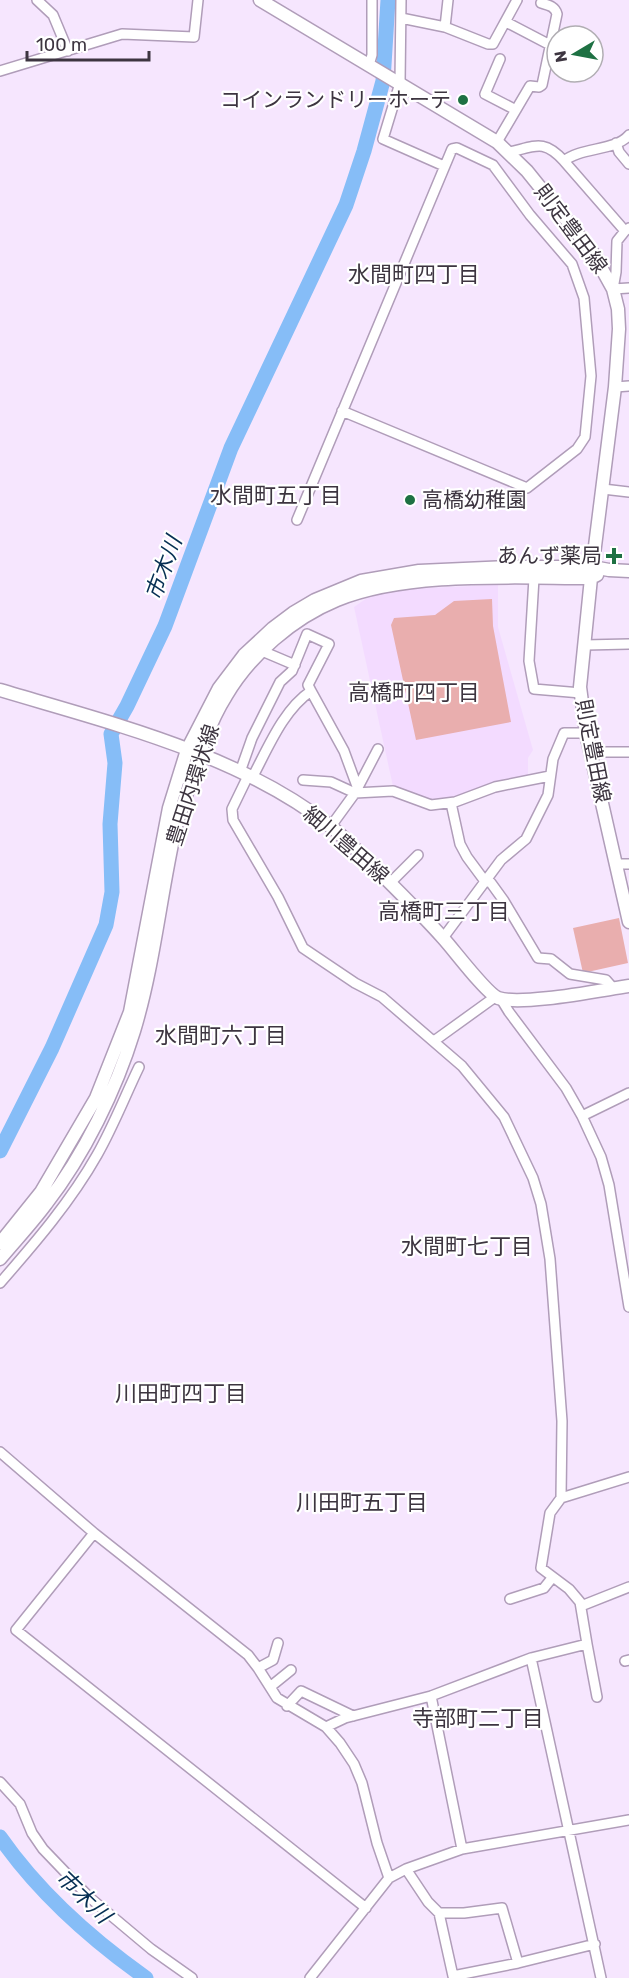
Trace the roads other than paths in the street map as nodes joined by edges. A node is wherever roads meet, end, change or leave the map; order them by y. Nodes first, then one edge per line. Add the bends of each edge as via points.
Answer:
1 (37, 0) edge
2 (198, 0) edge
3 (260, 0) edge
4 (372, 0) edge
5 (401, 0) edge
6 (448, 0) edge
7 (517, 0) edge
8 (541, 3) dead end
9 (401, 18) junction
10 (506, 22) junction
11 (555, 24) edge
12 (445, 27) junction
13 (545, 42) edge
14 (68, 51) junction
15 (500, 59) dead end
16 (369, 65) junction
17 (0, 71) edge
18 (545, 71) edge
19 (400, 83) junction
20 (516, 110) junction
21 (629, 135) edge
22 (497, 142) junction
23 (616, 143) junction
24 (510, 152) junction
25 (564, 161) junction
26 (629, 164) edge
27 (444, 166) junction
28 (627, 230) edge
29 (629, 288) edge
30 (613, 289) junction
31 (629, 386) edge
32 (615, 387) junction
33 (342, 411) junction
34 (603, 489) junction
35 (629, 492) edge
36 (297, 520) dead end
37 (629, 570) edge
38 (592, 572) junction
39 (534, 578) junction
40 (629, 644) edge
41 (585, 645) junction
42 (262, 651) junction
43 (295, 665) junction
44 (0, 690) edge
45 (311, 691) junction
46 (581, 693) junction
47 (586, 733) junction
48 (378, 749) dead end
49 (193, 752) junction
50 (591, 752) junction
51 (629, 752) edge
52 (246, 775) junction
53 (550, 776) junction
54 (303, 780) dead end
55 (356, 791) junction
56 (451, 803) junction
57 (332, 826) junction
58 (418, 855) dead end
59 (623, 864) edge
60 (484, 880) junction
61 (390, 883) junction
62 (629, 922) edge
63 (443, 938) junction
64 (629, 986) edge
65 (613, 988) junction
66 (498, 998) junction
67 (434, 1041) junction
68 (139, 1067) dead end
69 (629, 1093) edge
70 (582, 1116) junction
71 (0, 1243) edge
72 (624, 1247) edge
73 (0, 1259) edge
74 (0, 1283) edge
75 (629, 1307) edge
76 (0, 1452) edge
77 (629, 1477) edge
78 (561, 1498) junction
79 (94, 1533) junction
80 (552, 1578) junction
81 (629, 1587) edge
82 (510, 1599) dead end
83 (581, 1606) junction
84 (278, 1643) dead end
85 (587, 1644) junction
86 (531, 1658) junction
87 (258, 1668) junction
88 (291, 1670) dead end
89 (270, 1687) junction
90 (431, 1696) junction
91 (597, 1697) dead end
92 (287, 1706) junction
93 (353, 1716) junction
94 (326, 1728) junction
95 (0, 1782) edge
96 (629, 1820) edge
97 (570, 1831) junction
98 (462, 1849) junction
99 (406, 1869) junction
100 (389, 1878) junction
101 (366, 1908) junction
102 (439, 1913) junction
103 (595, 1944) junction
104 (518, 1963) junction
105 (192, 1978) edge
106 (310, 1978) edge
107 (601, 1978) edge

1 - 14 street via 53,15
2 - 14 street via 194,37 126,34
3 - 16 street, 則定豊田線
4 - 16 street
5 - 9 street
6 - 12 street
7 - 10 street
8 - 11 street via 556,10
9 - 12 street
9 - 19 street
10 - 12 street via 493,44
10 - 13 street
14 - 17 street
15 - 20 street via 485,94
16 - 19 street, 則定豊田線
18 - 20 street via 541,86 530,86
19 - 22 street, 則定豊田線
19 - 27 street via 383,139
20 - 22 street
21 - 23 street
22 - 24 street, 則定豊田線
23 - 25 street via 572,155
23 - 26 street
24 - 25 street via 546,146
24 - 30 street, 則定豊田線 via 593,253
25 - 28 street
27 - 33 street
27 - 33 street via 452,149 457,148 494,165 572,264 584,297 589,343 591,376 585,437 527,488
28 - 30 street via 617,242
29 - 30 street
30 - 32 street, 則定豊田線 via 619,329
31 - 32 street
32 - 34 street, 則定豊田線
33 - 36 street
34 - 35 street
34 - 38 street, 則定豊田線
37 - 38 street, 豊田内環状線
38 - 39 street, 豊田内環状線
38 - 41 street, 則定豊田線
38 - 49 street, 豊田内環状線 via 508,567 419,571 361,581 315,600 273,627 244,655 219,688
39 - 42 street, 豊田内環状線 via 421,581 364,591 309,614
39 - 46 street via 529,661 534,689
40 - 41 street
41 - 46 street, 則定豊田線
42 - 43 street
42 - 49 street, 豊田内環状線 via 226,695
43 - 45 street via 307,634 329,644 308,685
43 - 52 street via 280,682 252,738
44 - 49 street, 細川豊田線
45 - 52 street via 298,700
45 - 55 street via 344,751
46 - 47 street, 則定豊田線
47 - 50 street, 則定豊田線
47 - 53 street via 564,733
48 - 55 street
49 - 52 street, 細川豊田線
49 - 71 street, 豊田内環状線 via 169,808 130,1012 96,1098 40,1192
49 - 73 street, 豊田内環状線 via 148,979 133,1033 107,1100 80,1154 54,1194
50 - 51 street
50 - 59 street, 則定豊田線
52 - 57 street, 細川豊田線
52 - 67 street via 232,809 233,820 303,948 382,997
53 - 56 street via 495,787
53 - 60 street via 548,795 526,839
54 - 55 street via 331,782
55 - 56 street via 391,790 424,804
55 - 57 street
56 - 60 street via 459,844
57 - 61 street, 細川豊田線
58 - 61 street
59 - 62 street, 則定豊田線
60 - 63 street
60 - 65 street via 504,901 538,958 551,960 570,974 606,980
61 - 63 street, 細川豊田線
63 - 66 street, 細川豊田線
64 - 65 street
65 - 66 street via 527,1000
66 - 67 street
66 - 70 street via 566,1088
67 - 78 street via 470,1075 504,1117 541,1204 550,1259 560,1379
68 - 74 street via 98,1154 79,1184
69 - 70 street
70 - 72 street via 606,1174
72 - 75 street
76 - 79 street
77 - 78 street
78 - 80 street via 550,1513 541,1568
79 - 87 street via 230,1640
79 - 101 street via 16,1630
80 - 82 street via 544,1588
80 - 83 street via 569,1589
81 - 83 street
83 - 85 street
84 - 87 street via 273,1660
85 - 86 street
85 - 91 street
86 - 90 street
86 - 97 street
87 - 89 street
88 - 89 street
89 - 92 street
90 - 93 street
90 - 98 street
92 - 93 street via 301,1691
92 - 94 street
93 - 94 street
94 - 100 street via 340,1743 363,1783
95 - 105 street via 20,1804 43,1849 81,1889 151,1949
96 - 97 street
97 - 98 street
97 - 103 street
98 - 99 street
99 - 100 street
99 - 102 street
100 - 101 street
101 - 106 street
102 - 104 street via 502,1908
102 - 104 street via 453,1976
103 - 104 street
103 - 107 street

